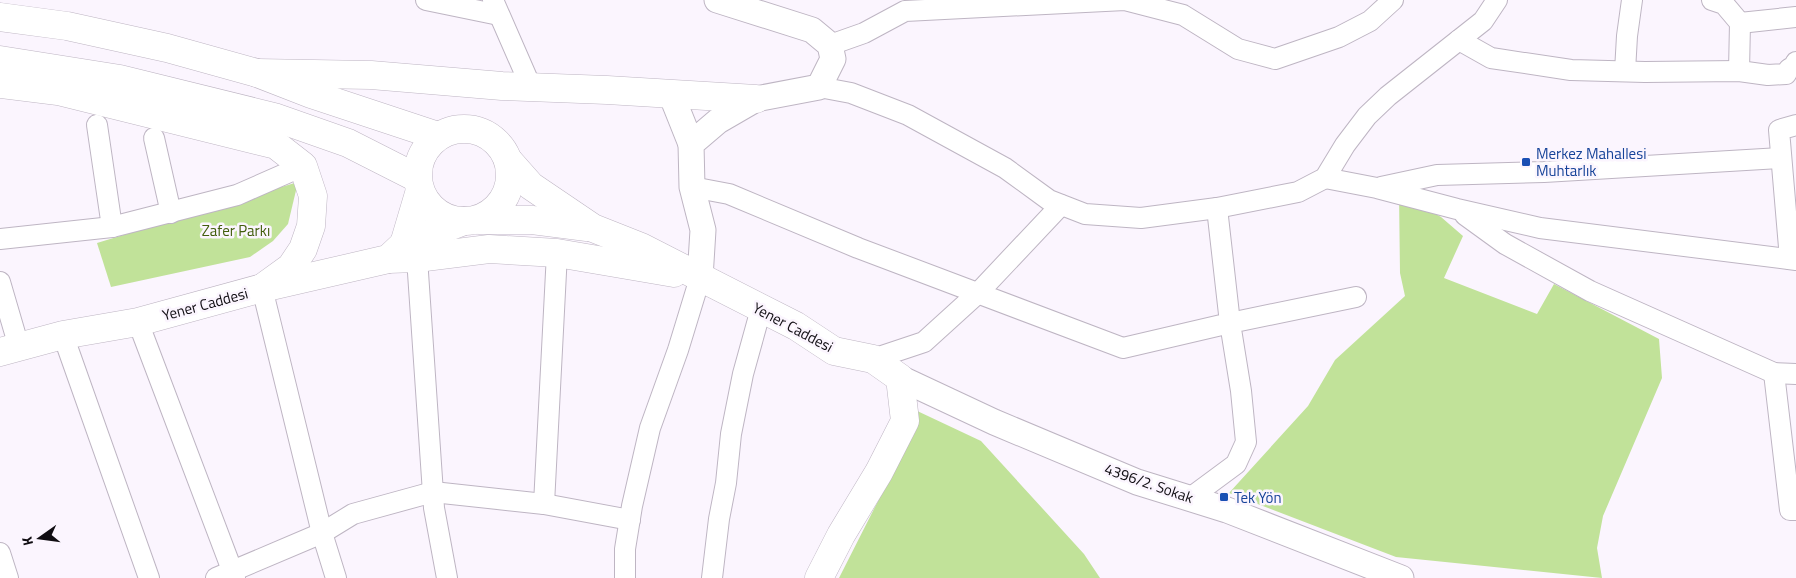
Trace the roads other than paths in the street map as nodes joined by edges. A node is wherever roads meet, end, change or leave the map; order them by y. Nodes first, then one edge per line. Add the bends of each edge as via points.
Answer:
1 (426, 0) edge
2 (717, 0) edge
3 (1394, 0) edge
4 (1497, 0) edge
5 (1632, 0) edge
6 (1712, 0) edge
7 (1793, 0) edge
8 (496, 7) edge
9 (0, 17) edge
10 (1796, 17) edge
11 (1740, 23) junction
12 (1459, 40) junction
13 (830, 45) junction
14 (0, 60) edge
15 (1796, 62) edge
16 (1739, 71) junction
17 (1625, 72) junction
18 (257, 73) junction
19 (0, 84) edge
20 (531, 87) junction
21 (819, 87) junction
22 (671, 94) junction
23 (756, 99) junction
24 (97, 125) dead end
25 (1796, 125) edge
26 (438, 136) junction
27 (154, 138) dead end
28 (691, 144) junction
29 (1781, 158) junction
30 (508, 160) junction
31 (303, 166) junction
32 (1325, 178) junction
33 (419, 184) junction
34 (692, 187) junction
35 (1377, 188) junction
36 (1061, 205) junction
37 (1218, 208) junction
38 (1457, 209) junction
39 (171, 213) junction
40 (471, 220) junction
41 (112, 227) junction
42 (593, 228) junction
43 (0, 238) edge
44 (557, 253) junction
45 (403, 254) junction
46 (1793, 259) edge
47 (700, 278) junction
48 (0, 282) edge
49 (262, 288) junction
50 (978, 293) junction
51 (1356, 297) dead end
52 (761, 309) junction
53 (138, 322) junction
54 (1230, 322) junction
55 (63, 335) junction
56 (10, 350) edge
57 (873, 359) junction
58 (1774, 373) junction
59 (1796, 374) edge
60 (900, 378) junction
61 (433, 492) junction
62 (1190, 498) junction
63 (544, 504) junction
64 (1796, 510) edge
65 (630, 520) junction
66 (322, 533) junction
67 (0, 553) edge
68 (228, 576) edge
69 (8, 578) edge
70 (149, 578) edge
71 (336, 578) edge
72 (447, 578) edge
73 (625, 578) edge
74 (712, 578) edge
75 (819, 578) edge
76 (1401, 578) edge

1 - 8 street
2 - 13 street via 812,30
3 - 13 street via 1370,21 1347,33 1275,59 1238,49 1183,15 1125,0 905,11 864,34
4 - 12 street via 1482,21
5 - 17 street
6 - 11 street via 1724,4
7 - 10 street
8 - 20 street
9 - 18 main road via 67,26 167,48
10 - 11 street
11 - 16 street
12 - 17 street via 1491,58 1571,70
12 - 32 street via 1367,116
13 - 21 street via 833,59
14 - 33 main road via 120,79 274,117 348,143
15 - 16 street via 1786,74 1768,76
16 - 17 street
18 - 20 main road via 371,76
18 - 26 main road
19 - 31 main road via 58,91 276,145
20 - 22 main road
21 - 23 street
21 - 36 street via 851,93 908,114 1005,168
22 - 23 main road
22 - 28 street
23 - 28 street via 718,121
24 - 41 street
25 - 29 street via 1779,130
26 - 30 main road via 461,129 485,134 495,140
26 - 33 main road via 422,154 418,166
27 - 39 street
28 - 34 street
29 - 35 street via 1437,175
29 - 46 street
30 - 40 main road via 510,185 506,196 490,214
30 - 42 main road, Yener Caddesi via 531,186
31 - 39 street via 237,194
31 - 49 main road via 313,196 311,226 303,249 292,266
32 - 35 street
32 - 37 street via 1298,192
33 - 40 main road via 425,201 443,217 455,221
33 - 45 main road
34 - 47 street via 702,230
34 - 50 street via 729,194 858,248
35 - 38 street
36 - 37 street via 1085,214 1141,218
36 - 50 street
37 - 54 street
38 - 46 street via 1540,228
38 - 58 street via 1505,244 1590,291
39 - 41 street
40 - 42 main road, Yener Caddesi via 532,220
40 - 45 main road, Yener Caddesi
41 - 43 street
42 - 47 main road, Yener Caddesi via 641,247
44 - 45 main road via 489,249
44 - 47 main road
44 - 63 street
45 - 49 main road, Yener Caddesi
45 - 61 street
47 - 52 main road, Yener Caddesi
47 - 65 street via 650,428
48 - 56 street
49 - 53 main road, Yener Caddesi
49 - 66 street
50 - 54 street via 1123,348
50 - 57 street via 924,342
51 - 54 street
52 - 57 main road, Yener Caddesi via 834,350
52 - 74 street via 731,434
53 - 55 main road, Yener Caddesi
53 - 68 street
54 - 62 street via 1246,442 1236,464
55 - 56 main road, Yener Caddesi
55 - 70 street
57 - 60 main road, Yener Caddesi
58 - 59 street
58 - 64 street via 1790,510
60 - 62 street, 4396/2. Sokak via 994,422 1137,482
60 - 75 main road via 905,421
61 - 63 street
61 - 66 street via 353,514
61 - 72 street
62 - 76 street, 4396/2. Sokak
63 - 65 street
65 - 73 street
66 - 68 street
66 - 71 street
67 - 69 street

